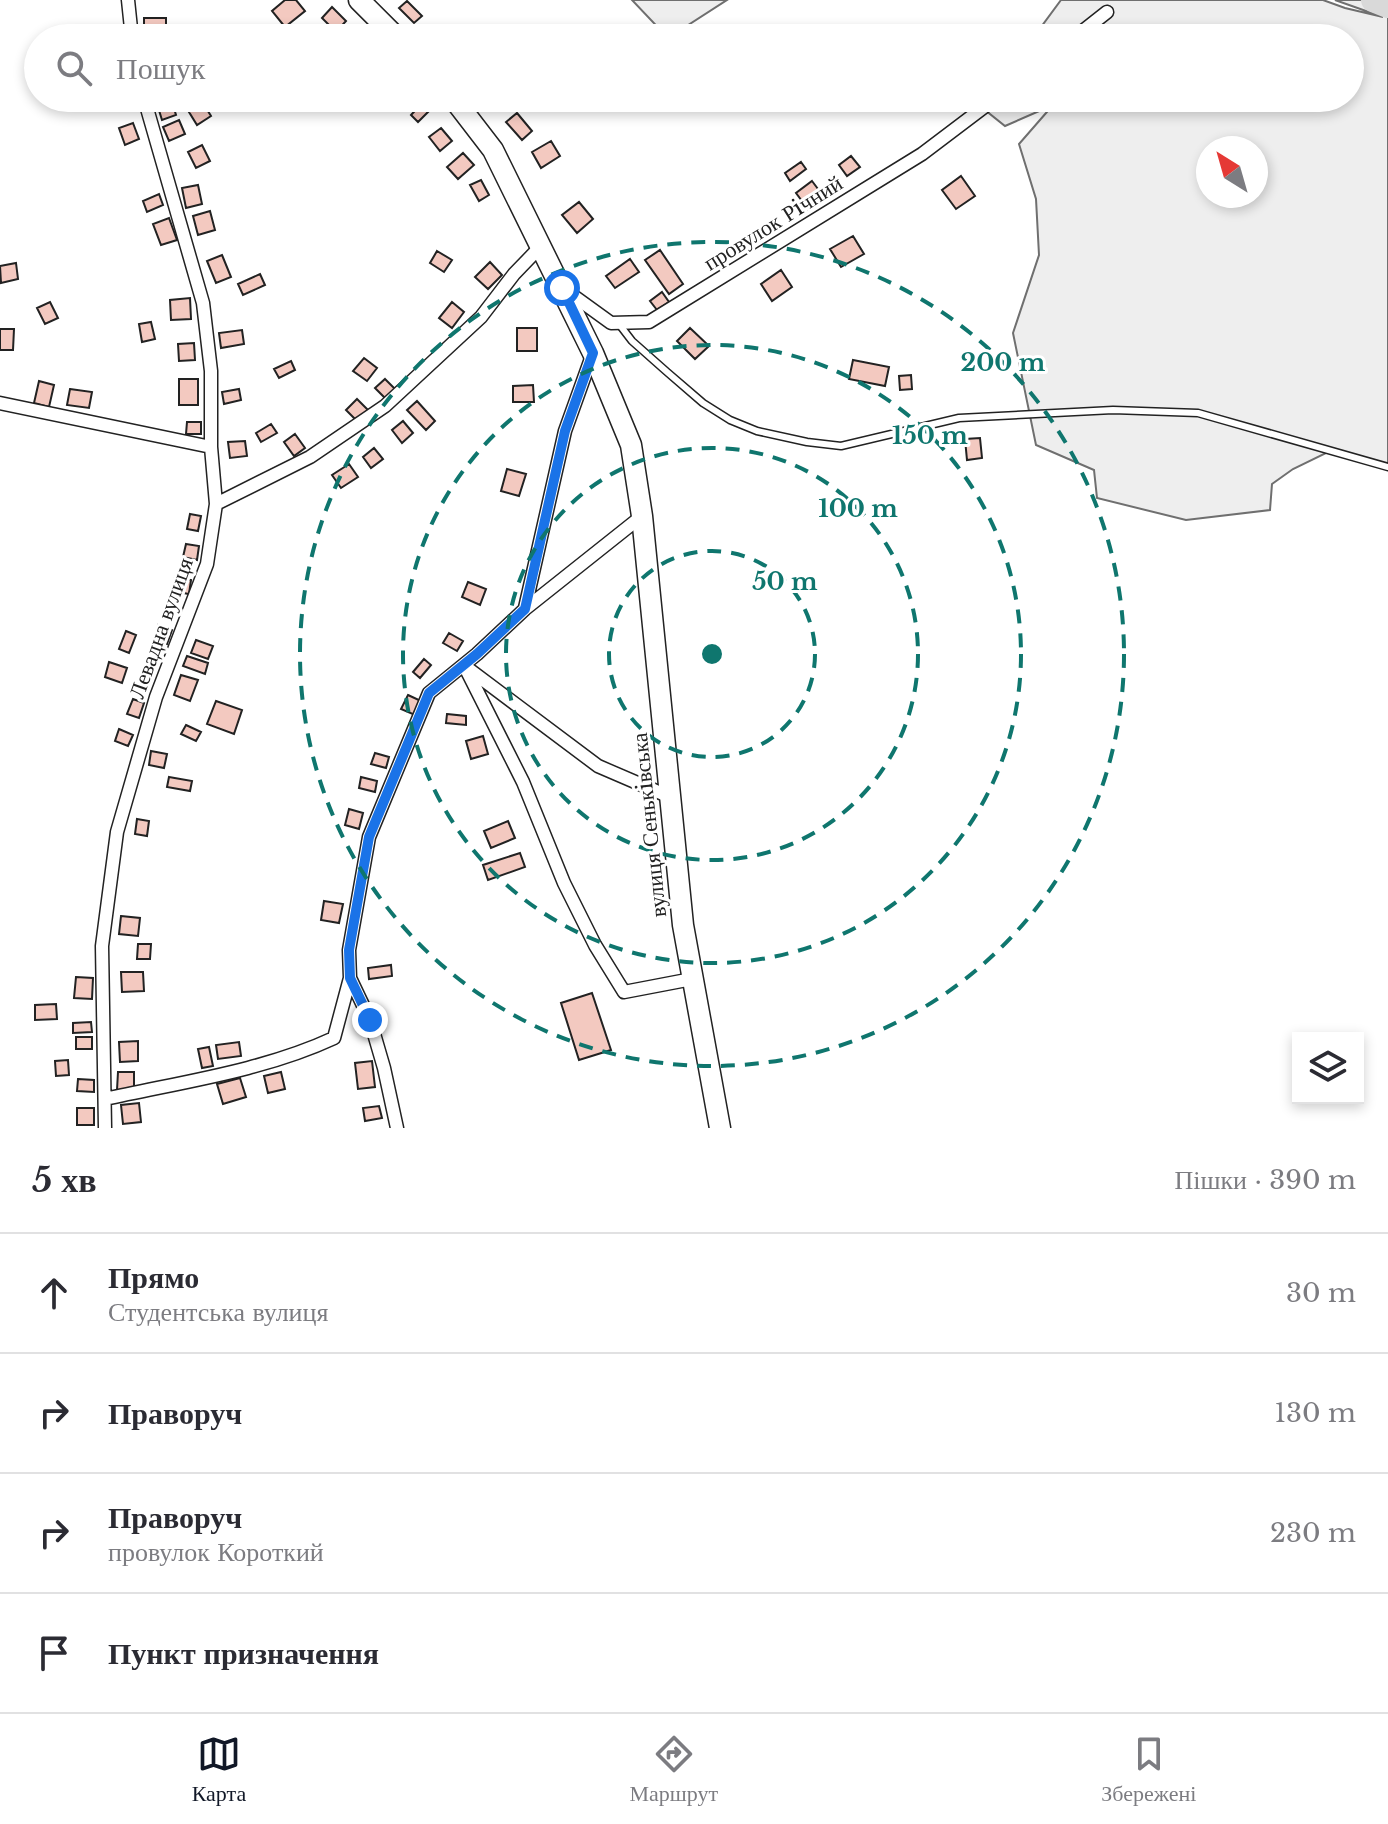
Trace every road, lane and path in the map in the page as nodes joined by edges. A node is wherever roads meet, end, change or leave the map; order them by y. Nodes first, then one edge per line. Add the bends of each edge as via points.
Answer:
1 (128, 0) edge
2 (359, 0) edge
3 (1107, 12) dead end
4 (131, 24) edge
5 (383, 24) edge
6 (1092, 24) edge
7 (148, 112) edge
8 (464, 112) edge
9 (978, 112) edge
10 (541, 246) junction
11 (562, 288) junction
12 (618, 323) junction
13 (593, 353) junction
14 (0, 403) edge
15 (211, 447) junction
16 (1388, 467) edge
17 (216, 504) junction
18 (642, 516) junction
19 (525, 609) junction
20 (464, 665) junction
21 (670, 797) junction
22 (350, 978) junction
23 (692, 979) junction
24 (105, 1099) junction
25 (105, 1128) edge
26 (397, 1128) edge
27 (720, 1128) edge

1 - 4 street
2 - 5 main road
3 - 6 street
7 - 15 street, Левадна вулиця via 203,303 211,371
8 - 10 main road, вулиця Сенькiвська via 493,150
9 - 12 street, провулок Рiчний via 922,154 666,313 649,322
10 - 11 main road, вулиця Сенькiвська
10 - 17 street via 481,317 385,406 310,457
11 - 12 street via 604,319
11 - 13 main road, вулиця Сенькiвська
12 - 16 lane via 703,403 730,420 807,442 841,446 959,418 1113,410 1198,413
13 - 18 main road, вулиця Сенькiвська via 631,445
13 - 19 street via 565,431
14 - 15 street
15 - 17 street, Левадна вулиця
17 - 24 street, Левадна вулиця via 207,564 156,697 117,832 102,946
18 - 19 street
18 - 21 main road, вулиця Сенькiвська
19 - 20 street
20 - 21 street via 598,766
20 - 22 street via 429,693 369,837 349,950
20 - 23 street via 523,782 570,896 624,992
21 - 23 main road, вулиця Сенькiвська
22 - 24 street via 334,1038 242,1069
22 - 26 street via 370,1020
23 - 27 main road, вулиця Сенькiвська
24 - 25 street, Левадна вулиця

